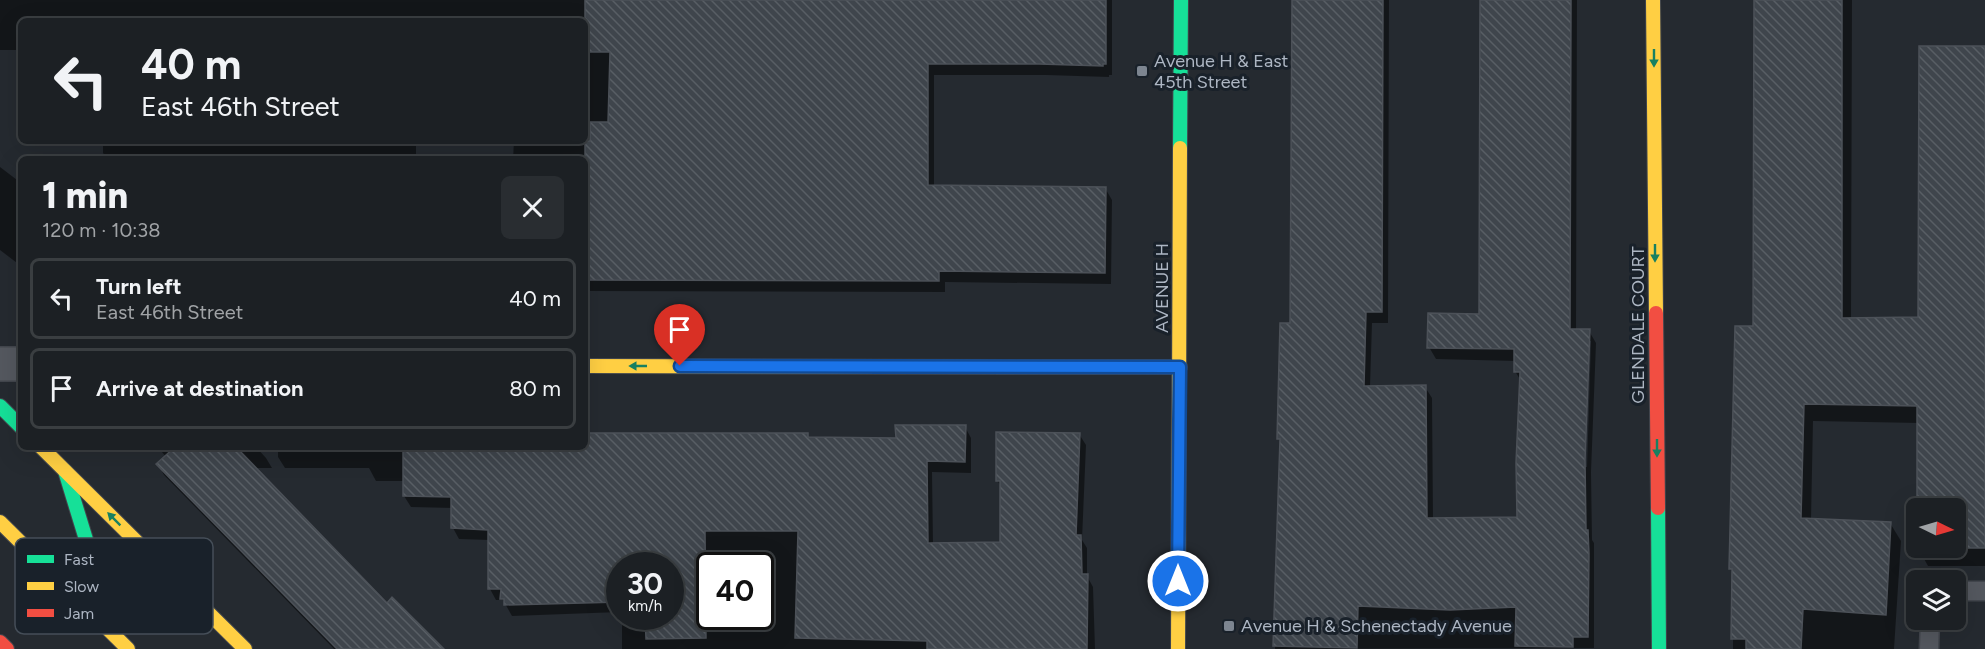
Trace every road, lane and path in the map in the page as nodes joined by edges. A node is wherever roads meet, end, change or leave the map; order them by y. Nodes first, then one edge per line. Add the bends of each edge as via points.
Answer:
1 (1181, 0) edge
2 (1653, 0) edge
3 (0, 364) edge
4 (18, 364) edge
5 (588, 366) edge
6 (1180, 367) junction
7 (0, 406) edge
8 (18, 424) edge
9 (44, 450) edge
10 (65, 471) junction
11 (0, 522) edge
12 (16, 538) edge
13 (86, 538) edge
14 (133, 538) edge
15 (1966, 591) edge
16 (1985, 591) edge
17 (213, 617) edge
18 (1930, 630) edge
19 (113, 634) edge
20 (116, 634) edge
21 (117, 638) junction
22 (0, 642) edge
23 (7, 649) edge
24 (128, 649) edge
25 (245, 649) edge
26 (1178, 649) edge
27 (1659, 649) edge
28 (1929, 649) edge

1 - 6 street, AVENUE H
2 -> 27 street, GLENDALE COURT
3 - 4 street
6 -> 5 street
6 - 26 street, AVENUE H
7 - 8 street
9 - 10 street
10 - 13 street
14 -> 10 street
11 - 12 street
15 - 16 lane
25 -> 17 street
18 - 28 lane
19 - 21 street
20 - 21 street
21 - 24 street
22 - 23 street

